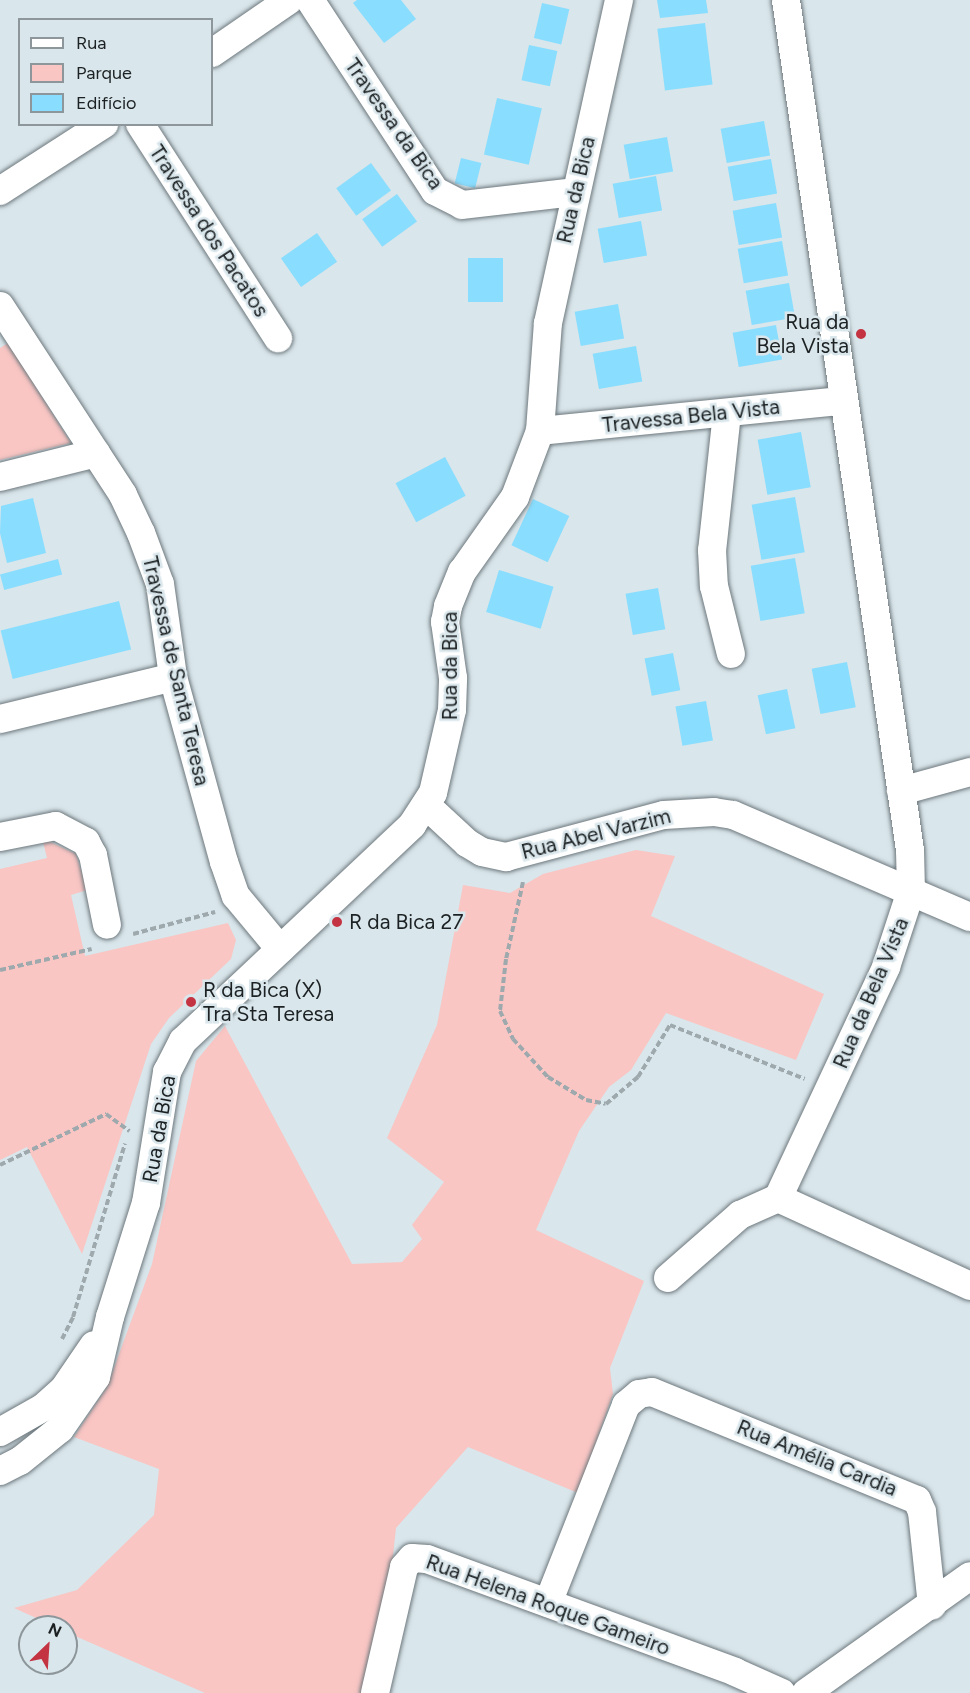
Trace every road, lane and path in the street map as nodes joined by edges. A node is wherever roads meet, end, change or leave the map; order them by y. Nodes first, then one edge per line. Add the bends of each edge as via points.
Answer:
1 (290, 0) edge
2 (310, 0) edge
3 (618, 0) edge
4 (786, 0) edge
5 (213, 52) edge
6 (101, 126) edge
7 (141, 126) edge
8 (0, 191) edge
9 (575, 192) junction
10 (0, 306) edge
11 (278, 338) dead end
12 (843, 401) junction
13 (727, 413) junction
14 (540, 431) junction
15 (96, 453) junction
16 (0, 477) edge
17 (731, 654) dead end
18 (173, 677) junction
19 (0, 719) edge
20 (970, 772) edge
21 (901, 791) junction
22 (426, 806) junction
23 (0, 837) edge
24 (522, 883) dead end
25 (911, 891) junction
26 (223, 910) dead end
27 (970, 917) edge
28 (112, 936) junction
29 (279, 949) junction
30 (0, 970) edge
31 (830, 1088) junction
32 (129, 1131) dead end
33 (0, 1165) edge
34 (778, 1198) junction
35 (668, 1278) dead end
36 (970, 1286) edge
37 (110, 1317) junction
38 (0, 1432) edge
39 (0, 1471) edge
40 (970, 1576) edge
41 (548, 1603) junction
42 (932, 1605) junction
43 (375, 1693) edge
44 (782, 1693) edge
45 (806, 1693) edge

1 - 5 street
2 - 9 street, Travessa da Bica via 435,191 462,205
3 - 9 street, Rua da Bica
4 - 12 street, Rua da Bela Vista
6 - 8 street
7 - 11 street, Travessa dos Pacatos
9 - 14 street, Rua da Bica via 548,323
10 - 15 street, Travessa de Santa Teresa
12 - 13 street, Travessa Bela Vista
12 - 21 street, Rua da Bela Vista
13 - 14 street, Travessa Bela Vista
13 - 17 street via 712,550 714,586
14 - 22 street, Rua da Bica via 515,497 462,572 445,622 453,678 450,732 439,776
15 - 16 street
15 - 18 street, Travessa de Santa Teresa via 123,495 160,584
18 - 19 street
18 - 29 street, Travessa de Santa Teresa via 237,896
20 - 21 street
21 - 25 street, Rua da Bela Vista
22 - 25 street, Rua Abel Varzim via 482,852 506,856 664,815 734,814
22 - 29 street, Rua da Bica via 412,825
23 - 28 street via 56,826 87,842
24 - 31 path via 500,1011 513,1038 548,1077 586,1100 606,1104 638,1077 670,1025
25 - 27 street, Rua Abel Varzim
25 - 31 street, Rua da Bela Vista via 900,935
26 - 28 path
28 - 30 path
29 - 37 street, Rua da Bica via 191,1031 171,1062 146,1203
31 - 34 street, Rua da Bela Vista
32 - 33 path via 106,1114
34 - 35 street via 740,1215
34 - 36 street
37 - 38 street, Rua da Bica via 64,1389 44,1407
37 - 39 street, Rua da Bica via 102,1361 86,1396 40,1447
40 - 42 street
41 - 42 street, Rua Amélia Cardia via 626,1405 639,1394 652,1392 917,1500 922,1512
41 - 43 street, Rua Helena Roque Gameiro via 427,1559 412,1558 404,1567
41 - 44 street, Rua Helena Roque Gameiro via 758,1680
42 - 45 street

